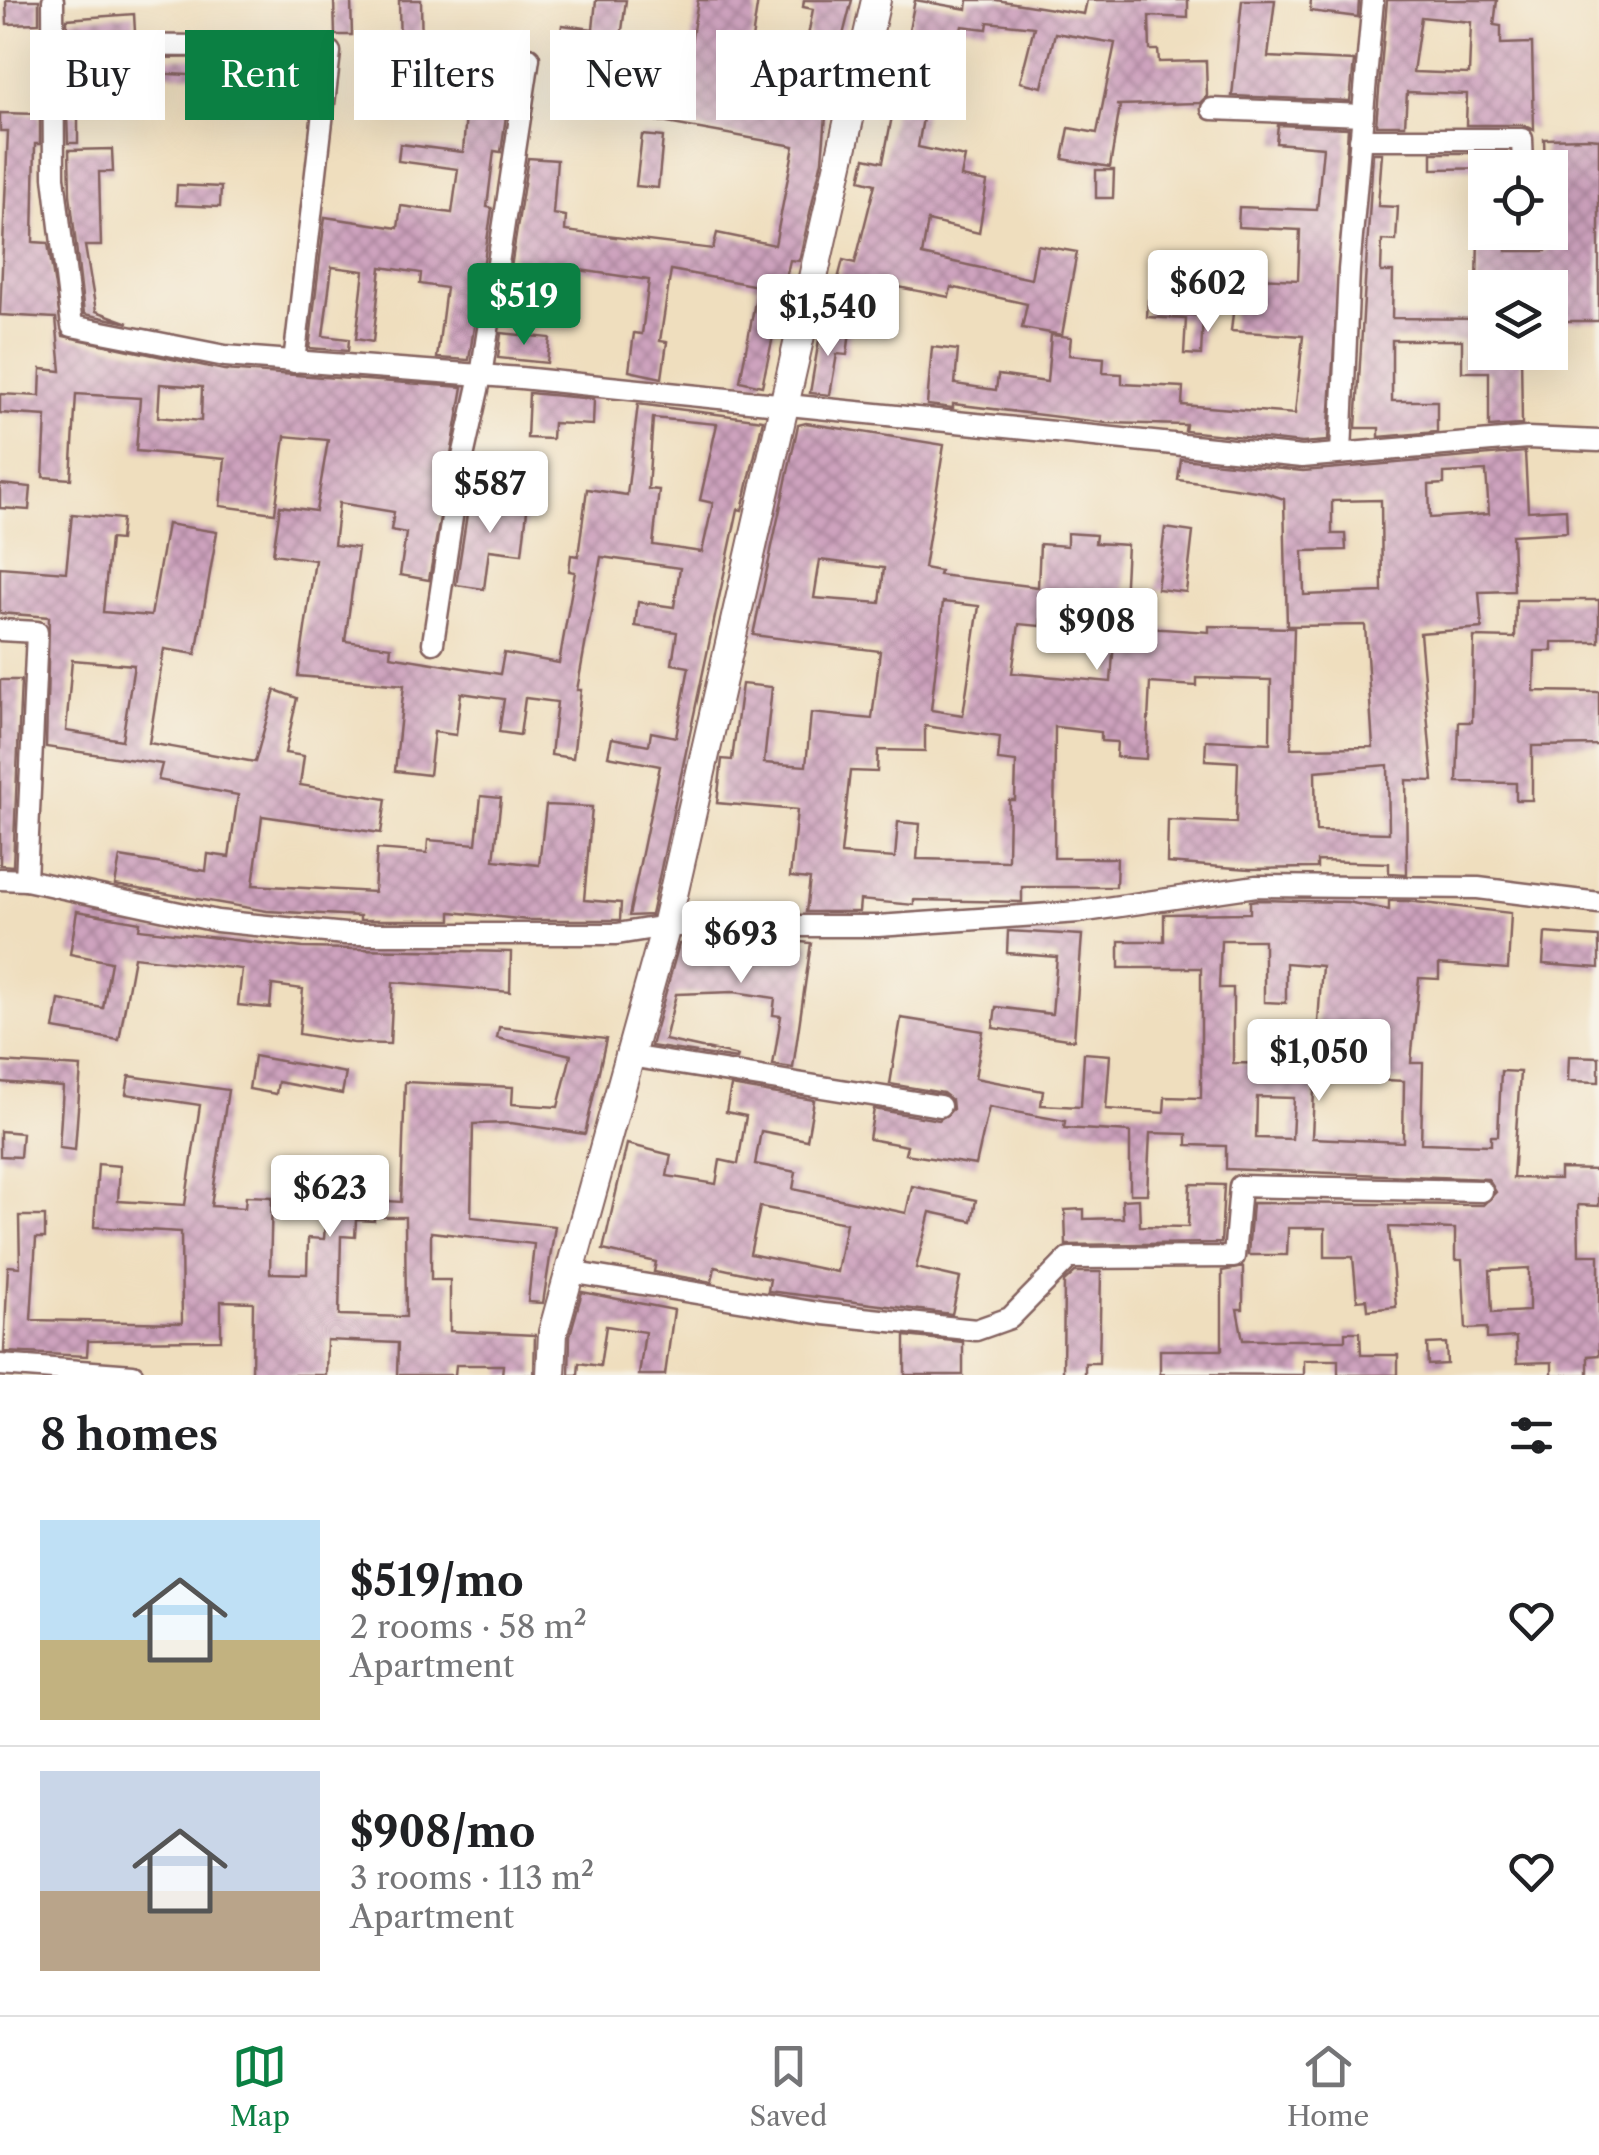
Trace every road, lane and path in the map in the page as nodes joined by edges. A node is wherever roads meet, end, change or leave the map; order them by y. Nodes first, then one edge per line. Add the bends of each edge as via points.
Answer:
1 (53, 0) edge
2 (876, 0) edge
3 (1373, 0) edge
4 (54, 30) edge
5 (1212, 110) dead end
6 (1363, 116) junction
7 (54, 120) edge
8 (322, 120) edge
9 (520, 120) edge
10 (1360, 139) junction
11 (1522, 150) edge
12 (294, 362) junction
13 (481, 376) junction
14 (786, 406) junction
15 (1599, 441) edge
16 (1342, 452) junction
17 (0, 630) edge
18 (433, 643) dead end
19 (0, 879) edge
20 (26, 880) junction
21 (1599, 904) edge
22 (666, 926) junction
23 (629, 1056) junction
24 (940, 1106) dead end
25 (1482, 1191) dead end
26 (569, 1272) junction
27 (0, 1365) edge
28 (133, 1375) edge
29 (551, 1375) edge

1 - 4 street
2 - 14 street
3 - 6 street
5 - 6 street
6 - 10 street
7 - 12 street via 72,326 154,345
8 - 12 street
9 - 13 street
10 - 11 street via 1522,138
10 - 16 street
12 - 13 street
13 - 14 street
13 - 18 street
14 - 16 street via 1237,452
14 - 22 street
15 - 16 street via 1526,438
17 - 20 street via 37,632
19 - 20 street
20 - 22 street via 218,922 344,934 617,934
21 - 22 street via 1478,888 1256,886 1080,912 878,926
22 - 23 street
23 - 24 street
23 - 26 street
25 - 26 street via 1240,1186 1234,1258 1069,1258 1010,1318 976,1330 824,1314
26 - 29 street via 553,1332
27 - 28 street

